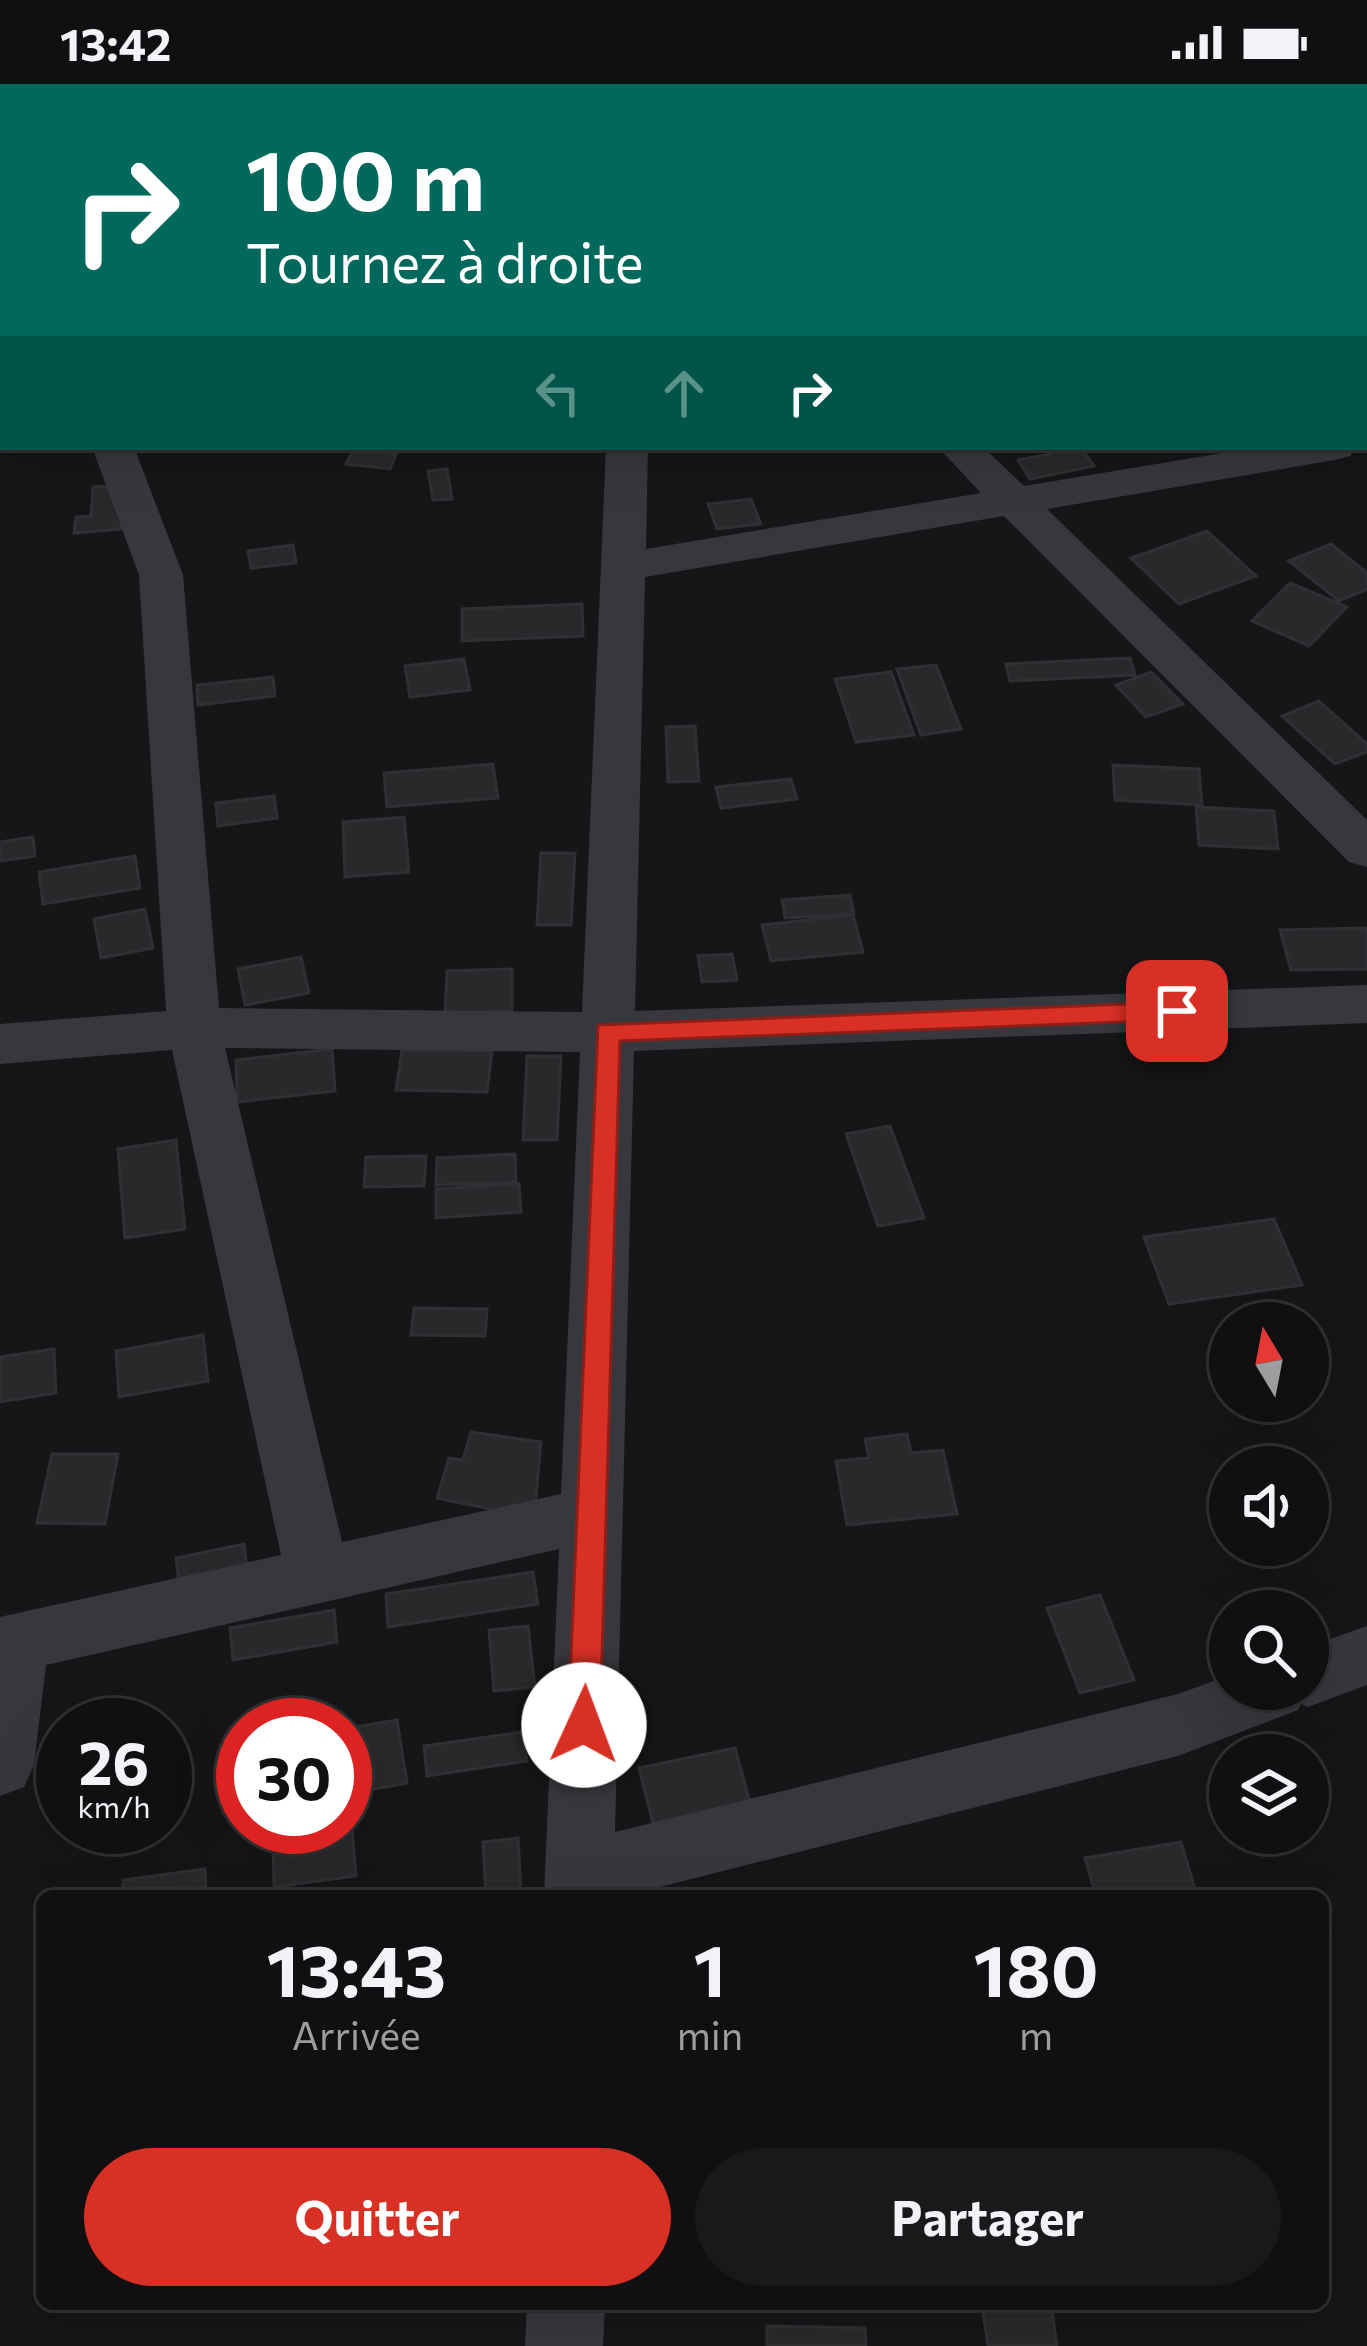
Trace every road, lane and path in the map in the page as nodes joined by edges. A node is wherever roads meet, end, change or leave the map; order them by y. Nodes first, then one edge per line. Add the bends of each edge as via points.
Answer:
1 (114, 450) edge
2 (627, 450) edge
3 (962, 450) edge
4 (1318, 450) edge
5 (1017, 504) junction
6 (623, 567) junction
7 (1362, 836) edge
8 (1367, 1004) edge
9 (194, 1028) junction
10 (608, 1032) junction
11 (0, 1044) edge
12 (592, 1515) junction
13 (318, 1578) junction
14 (8, 1645) edge
15 (1367, 1655) edge
16 (1329, 1669) edge
17 (1218, 1710) edge
18 (0, 1765) edge
19 (579, 1885) edge
20 (566, 2310) edge
21 (564, 2346) edge

1 - 9 street via 161,575
2 - 6 street
3 - 5 street
4 - 5 street
5 - 6 street
5 - 7 street
6 - 10 street
8 - 10 street
9 - 10 street
9 - 11 street
9 - 13 street
10 - 12 street
12 - 13 street
12 - 19 street
13 - 14 street
14 - 18 street
15 - 16 street
17 - 19 street
20 - 21 street

